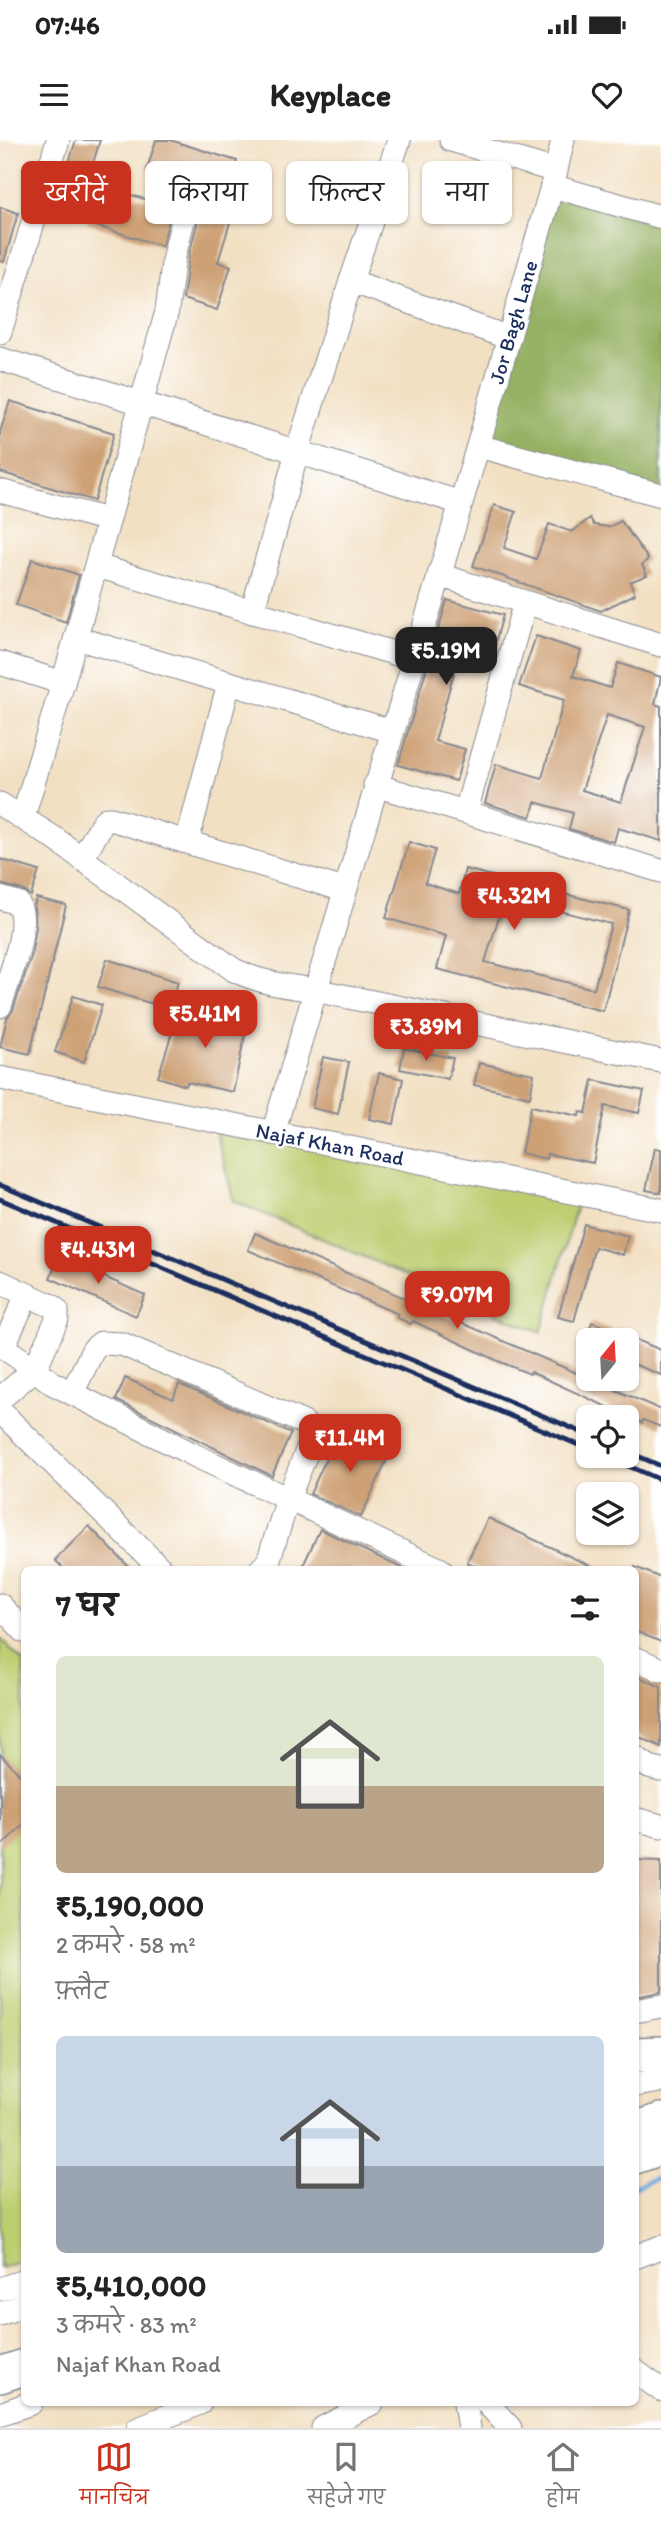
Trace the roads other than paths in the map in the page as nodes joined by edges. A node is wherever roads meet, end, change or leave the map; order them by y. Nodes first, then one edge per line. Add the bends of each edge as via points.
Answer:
1 (58, 140) edge
2 (400, 140) edge
3 (451, 140) edge
4 (563, 140) edge
5 (554, 178) junction
6 (661, 216) edge
7 (182, 224) edge
8 (351, 281) junction
9 (0, 332) edge
10 (509, 338) junction
11 (0, 359) edge
12 (143, 404) junction
13 (478, 446) junction
14 (297, 452) junction
15 (0, 492) edge
16 (661, 495) edge
17 (461, 503) junction
18 (108, 520) junction
19 (97, 566) junction
20 (439, 575) junction
21 (525, 602) junction
22 (252, 612) junction
23 (76, 638) junction
24 (661, 645) edge
25 (414, 659) junction
26 (0, 663) edge
27 (62, 683) junction
28 (229, 683) junction
29 (392, 730) junction
30 (375, 785) junction
31 (0, 804) edge
32 (466, 811) junction
33 (23, 817) junction
34 (187, 842) junction
35 (82, 859) junction
36 (661, 871) edge
37 (344, 890) junction
38 (0, 898) edge
39 (314, 990) junction
40 (0, 1006) edge
41 (661, 1061) edge
42 (0, 1078) edge
43 (273, 1133) junction
44 (661, 1210) edge
45 (1, 1285) edge
46 (27, 1295) junction
47 (1, 1346) edge
48 (35, 1369) junction
49 (72, 1393) junction
50 (0, 1399) edge
51 (0, 1411) edge
52 (288, 1499) junction
53 (158, 1566) edge
54 (268, 1566) edge
55 (432, 1566) edge
56 (0, 1605) edge
57 (21, 1628) edge
58 (639, 1660) edge
59 (661, 1670) edge
60 (639, 1760) edge
61 (661, 1770) edge
62 (639, 1820) edge
63 (661, 1826) edge
64 (661, 2006) edge
65 (639, 2010) edge
66 (639, 2054) edge
67 (661, 2056) edge
68 (639, 2061) edge
69 (661, 2081) edge
70 (639, 2084) edge
71 (661, 2121) edge
72 (639, 2129) edge
73 (661, 2147) edge
74 (639, 2155) edge
75 (661, 2247) edge
76 (639, 2255) edge
77 (21, 2282) edge
78 (0, 2289) edge
79 (21, 2306) edge
80 (0, 2314) edge
81 (21, 2345) edge
82 (0, 2352) edge
83 (21, 2368) edge
84 (639, 2374) edge
85 (0, 2375) edge
86 (661, 2390) edge
87 (23, 2406) edge
88 (193, 2406) edge
89 (366, 2406) edge
90 (466, 2406) edge
91 (490, 2406) edge
92 (0, 2414) edge
93 (138, 2428) edge
94 (323, 2428) edge
95 (469, 2428) edge
96 (510, 2428) edge

1 - 9 street
2 - 8 street
3 - 5 street
4 - 5 street, Jor Bagh Lane
5 - 6 street
5 - 10 street, Jor Bagh Lane
7 - 12 street via 170,302
8 - 10 street
8 - 14 street
10 - 13 street, Jor Bagh Lane
11 - 12 street
12 - 14 street
12 - 18 street
13 - 16 street
13 - 17 street, Jor Bagh Lane
14 - 17 street
14 - 22 street
15 - 18 street
17 - 20 street, Jor Bagh Lane
18 - 19 street
19 - 22 street
19 - 23 street
20 - 21 street
20 - 25 street, Jor Bagh Lane
21 - 24 street
21 - 32 street
22 - 25 street
23 - 27 street
23 - 28 street
25 - 29 street, Jor Bagh Lane
26 - 27 street
27 - 33 street
28 - 29 street
28 - 34 street
29 - 30 street, Jor Bagh Lane
30 - 32 street
30 - 37 street, Jor Bagh Lane
31 - 33 street
32 - 36 street
33 - 35 street
34 - 35 street via 106,818
34 - 37 street
35 - 39 street via 234,970 265,983
37 - 39 street, Jor Bagh Lane
38 - 40 street via 18,903 23,912
39 - 41 street
39 - 43 street, Jor Bagh Lane
42 - 43 street, Najaf Khan Road
43 - 44 street, Najaf Khan Road
45 - 46 street
46 - 47 street
46 - 48 street via 57,1311
47 - 48 street
48 - 49 street
48 - 50 street
49 - 52 street
49 - 52 street via 93,1350 101,1343 122,1344 304,1423 310,1443
51 - 53 street
52 - 54 street
52 - 55 street
56 - 57 street
58 - 59 street
60 - 61 street
62 - 63 street
64 - 65 street
66 - 67 highway
67 - 68 street
69 - 70 street
71 - 72 highway
73 - 74 highway
75 - 76 street
77 - 78 street
79 - 80 street
81 - 82 highway
83 - 85 highway
84 - 86 street
87 - 92 street
88 - 93 street
89 - 94 street
90 - 95 street
91 - 96 street

